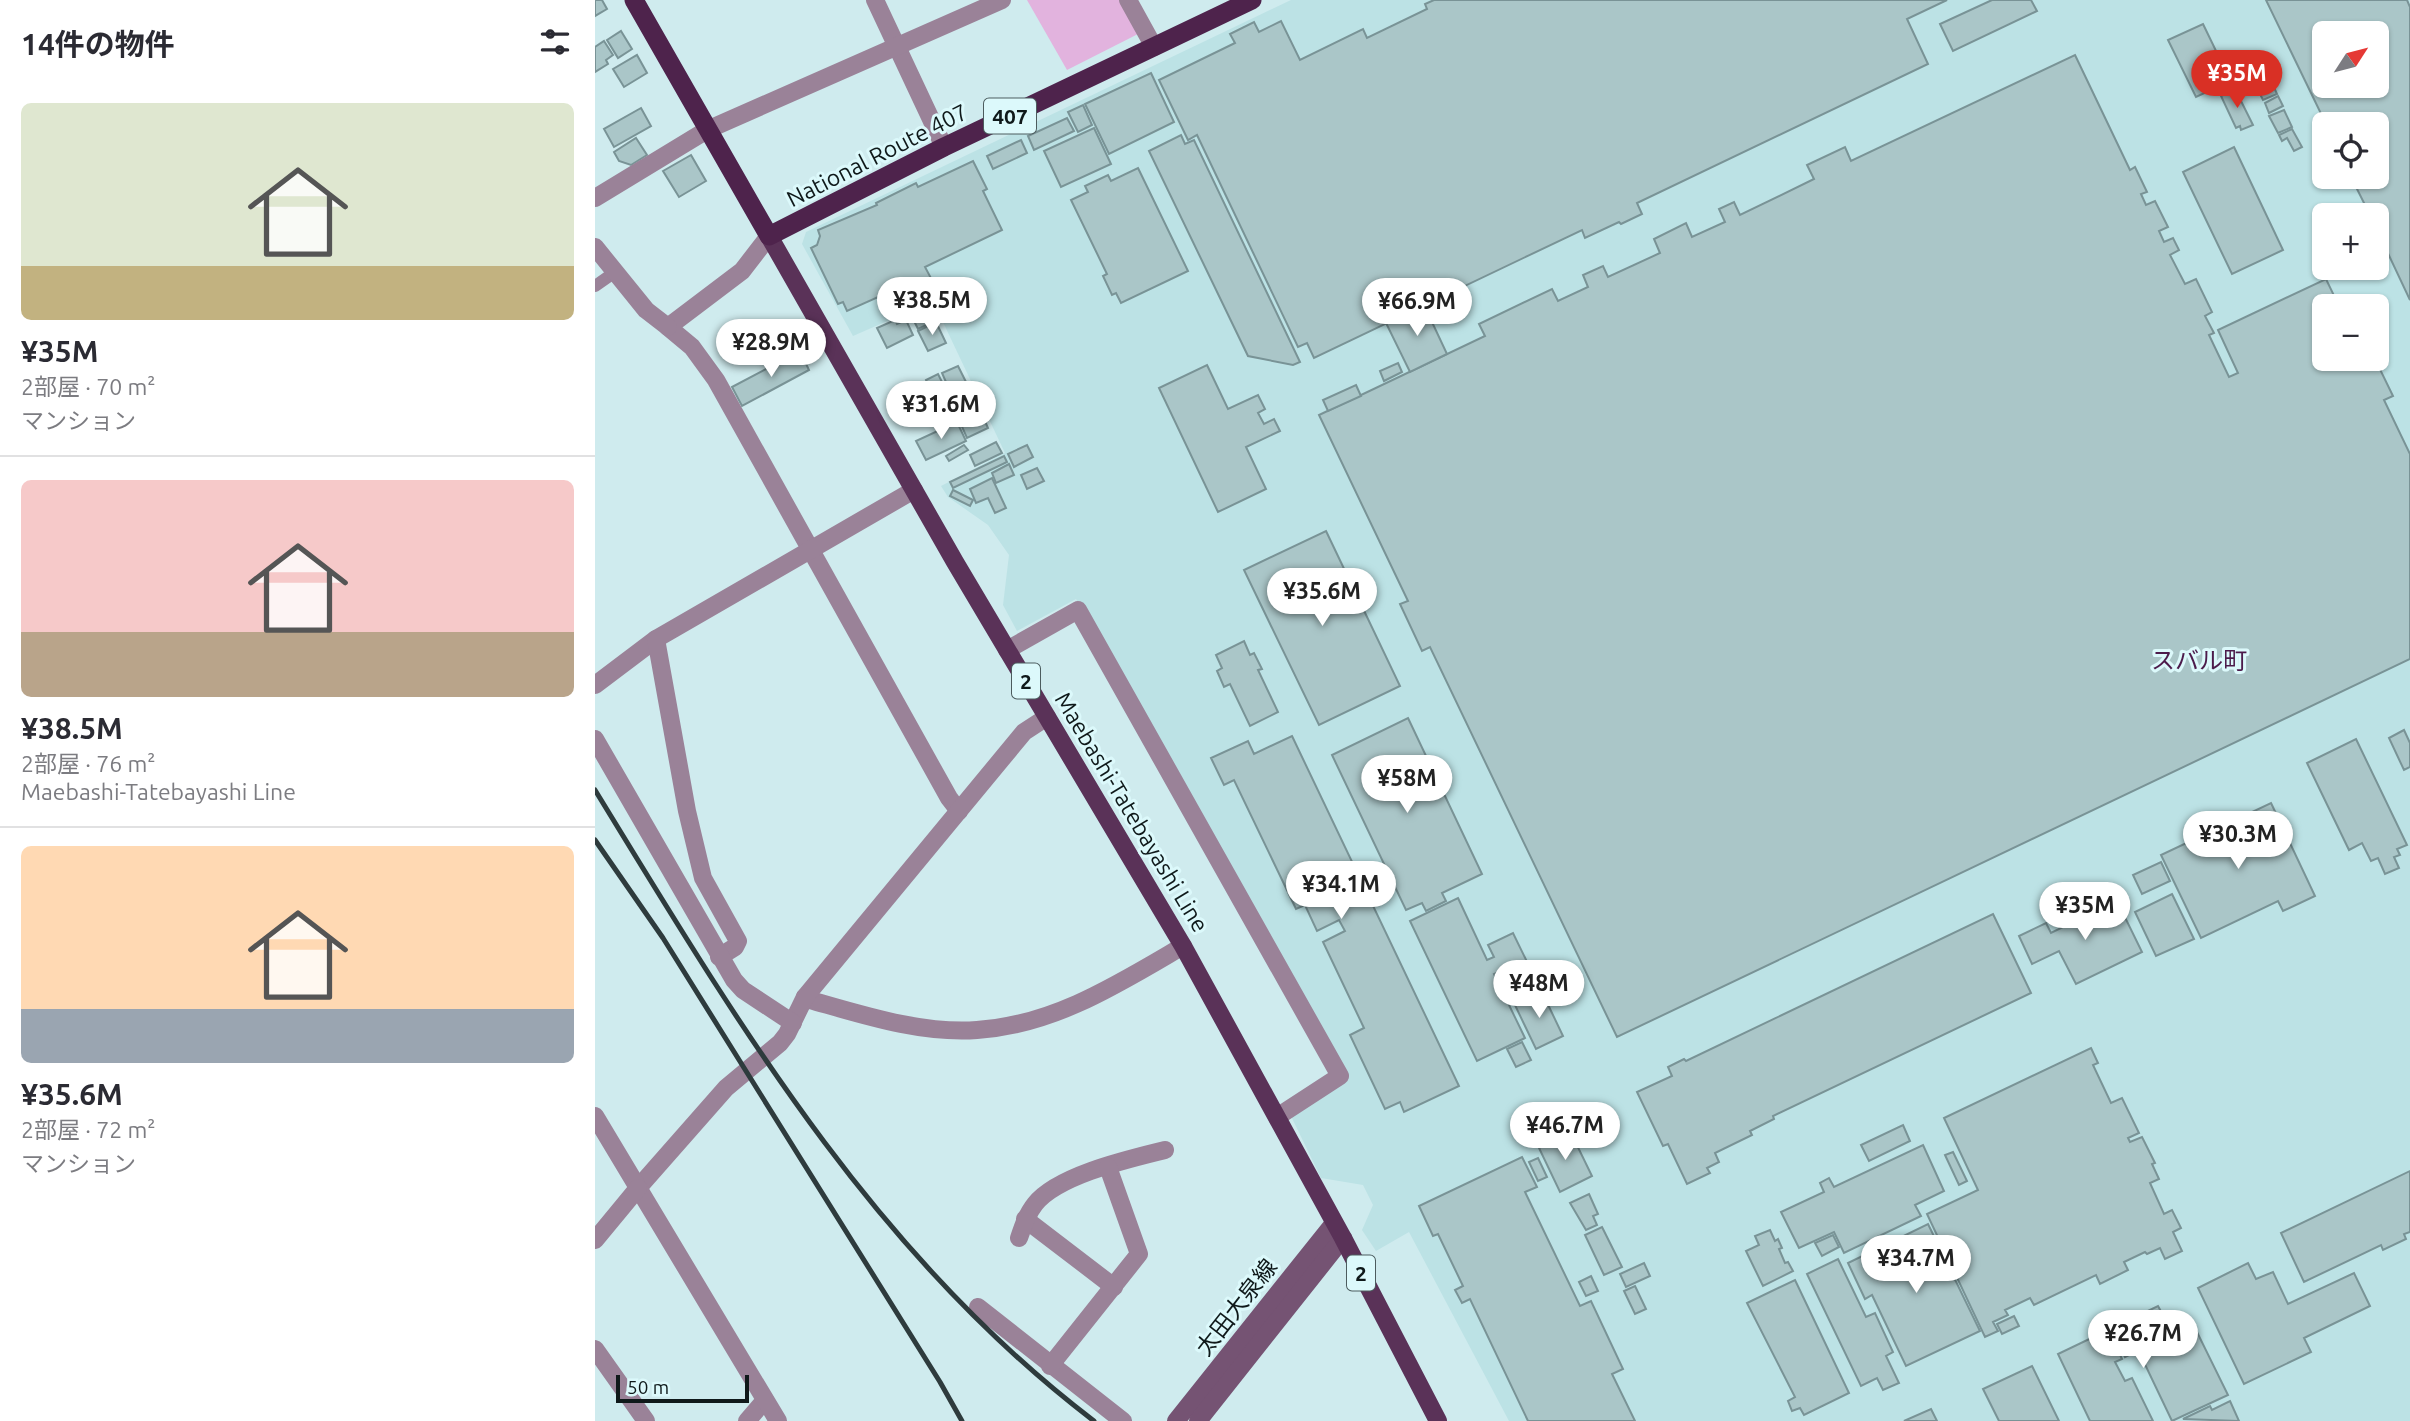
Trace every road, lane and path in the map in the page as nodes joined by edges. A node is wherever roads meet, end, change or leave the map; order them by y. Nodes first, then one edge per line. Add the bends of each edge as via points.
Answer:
1 (634, 0) edge
2 (875, 0) edge
3 (1002, 0) edge
4 (1128, 0) edge
5 (1252, 0) edge
6 (898, 44) junction
7 (1154, 47) junction
8 (707, 130) junction
9 (944, 147) junction
10 (595, 198) edge
11 (769, 236) junction
12 (595, 247) edge
13 (615, 271) junction
14 (595, 286) edge
15 (668, 327) junction
16 (914, 491) junction
17 (810, 550) junction
18 (656, 639) junction
19 (1007, 650) junction
20 (595, 685) edge
21 (1047, 717) junction
22 (595, 739) edge
23 (959, 811) junction
24 (1183, 947) junction
25 (719, 957) junction
26 (805, 997) junction
27 (793, 1023) junction
28 (595, 1116) edge
29 (1277, 1117) junction
30 (1165, 1150) dead end
31 (1108, 1167) junction
32 (638, 1188) junction
33 (1025, 1219) junction
34 (1338, 1231) junction
35 (1019, 1238) dead end
36 (595, 1240) edge
37 (1114, 1287) junction
38 (978, 1307) dead end
39 (595, 1349) edge
40 (1050, 1366) junction
41 (765, 1400) junction
42 (646, 1421) edge
43 (747, 1421) edge
44 (778, 1421) edge
45 (1123, 1421) edge
46 (1177, 1421) edge
47 (1198, 1421) edge
48 (1438, 1421) edge

1 - 8 highway, National Route 407
2 - 6 street
3 - 6 street
4 - 7 street
5 - 7 highway, National Route 407 / 407
6 - 8 street
6 - 9 street
7 - 9 highway, National Route 407 / 407
8 - 10 street
8 - 11 highway, National Route 407
9 - 11 highway, National Route 407 / 407
11 - 15 street via 742,271
11 - 16 main road, Maebashi-Tatebayashi Line / 2
12 - 13 street
13 - 14 street
13 - 15 street via 646,310
15 - 17 street via 692,347 716,380
16 - 17 street
16 - 19 main road, Maebashi-Tatebayashi Line / 2
17 - 18 street
17 - 23 street
18 - 20 street
18 - 25 street via 703,878 739,941
19 - 21 main road, Maebashi-Tatebayashi Line / 2
19 - 29 street via 1078,610 1340,1076
21 - 23 street via 1024,732
21 - 24 main road, Maebashi-Tatebayashi Line / 2
22 - 25 street
23 - 26 street
24 - 26 street via 1067,1009 1020,1024 977,1030 937,1029 872,1018
24 - 29 main road, Maebashi-Tatebayashi Line / 2
25 - 27 street via 743,990
26 - 27 street
27 - 32 street via 780,1043 726,1087
28 - 32 street
29 - 34 main road, Maebashi-Tatebayashi Line / 2
30 - 31 street
31 - 33 street via 1053,1188
31 - 37 street via 1139,1254
32 - 36 street
32 - 41 street
33 - 35 street
33 - 37 street
34 - 46 main road, 太田大泉線
34 - 47 main road, 太田大泉線
34 - 48 main road, Maebashi-Tatebayashi Line / 2
37 - 40 street
38 - 40 street
39 - 42 street
40 - 45 street
41 - 43 street
41 - 44 street

